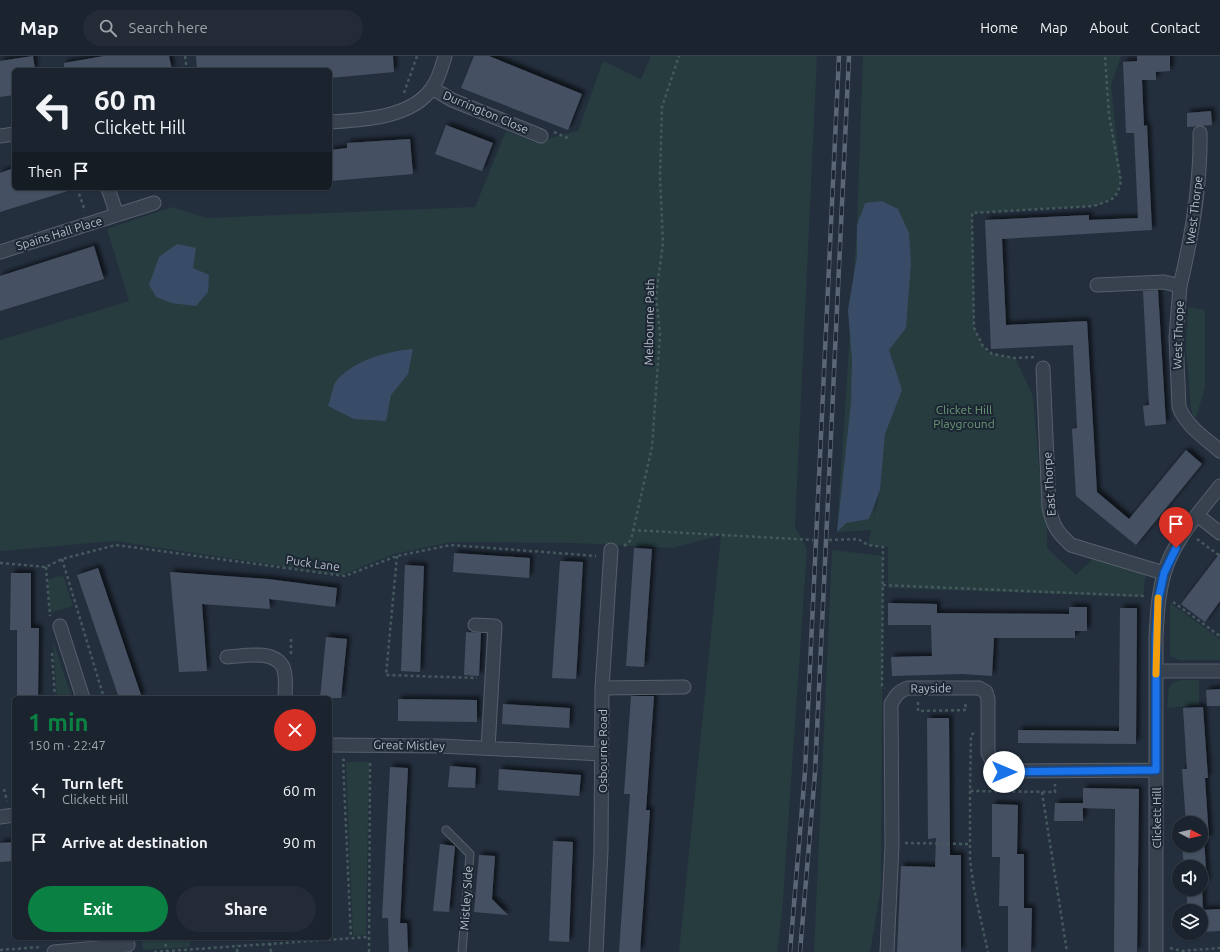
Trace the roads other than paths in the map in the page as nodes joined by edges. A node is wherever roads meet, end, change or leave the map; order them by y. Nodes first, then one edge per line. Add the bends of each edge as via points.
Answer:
1 (445, 56) edge
2 (432, 88) junction
3 (332, 122) edge
4 (1200, 133) dead end
5 (12, 134) edge
6 (0, 136) edge
7 (541, 136) dead end
8 (109, 190) edge
9 (154, 203) dead end
10 (117, 215) junction
11 (0, 252) edge
12 (1097, 285) dead end
13 (1180, 286) junction
14 (1043, 368) dead end
15 (1220, 451) edge
16 (1220, 486) edge
17 (1197, 515) junction
18 (1220, 533) edge
19 (611, 550) road end
20 (1164, 573) junction
21 (474, 624) dead end
22 (60, 626) dead end
23 (228, 657) dead end
24 (1156, 670) junction
25 (1220, 671) edge
26 (684, 687) dead end
27 (602, 688) junction
28 (82, 696) edge
29 (285, 696) edge
30 (332, 745) edge
31 (488, 748) junction
32 (602, 754) junction
33 (1156, 770) junction
34 (12, 810) edge
35 (0, 816) edge
36 (446, 830) dead end
37 (128, 945) dead end
38 (54, 952) edge
39 (462, 952) edge
40 (596, 952) edge
41 (887, 952) edge
42 (1156, 952) edge

1 - 2 street
2 - 3 street via 402,110 381,117
2 - 7 street, Durrington Close via 452,100
4 - 13 street, West Thorpe via 1189,250
5 - 6 street
8 - 10 street, Spains Hall Place
9 - 10 street, Spains Hall Place
10 - 11 street, Spains Hall Place
12 - 13 street, West Thrope via 1164,282
13 - 15 street, West Thrope via 1176,337 1179,407 1188,423
14 - 20 street, East Thorpe via 1049,507 1052,523 1071,545
16 - 17 street, Clickett Hill
17 - 18 street
17 - 20 street, Clickett Hill via 1182,536
19 - 27 street, Osbourne Road
20 - 24 street, Clickett Hill via 1158,601
21 - 31 street via 495,626
22 - 28 street
23 - 29 street via 269,656 278,661 285,677
24 - 25 street
24 - 33 street, Clickett Hill
26 - 27 street
27 - 32 street, Osbourne Road
30 - 31 street, Great Mistley via 392,744
31 - 32 street, Great Mistley
32 - 40 street, Osbourne Road
33 - 41 street, Rayside via 1004,772 995,767 988,753 986,692 979,688 908,688 896,695 891,704 892,845
33 - 42 street, Clickett Hill
34 - 35 street
36 - 39 lane, Mistley SIde via 470,854
37 - 38 street

